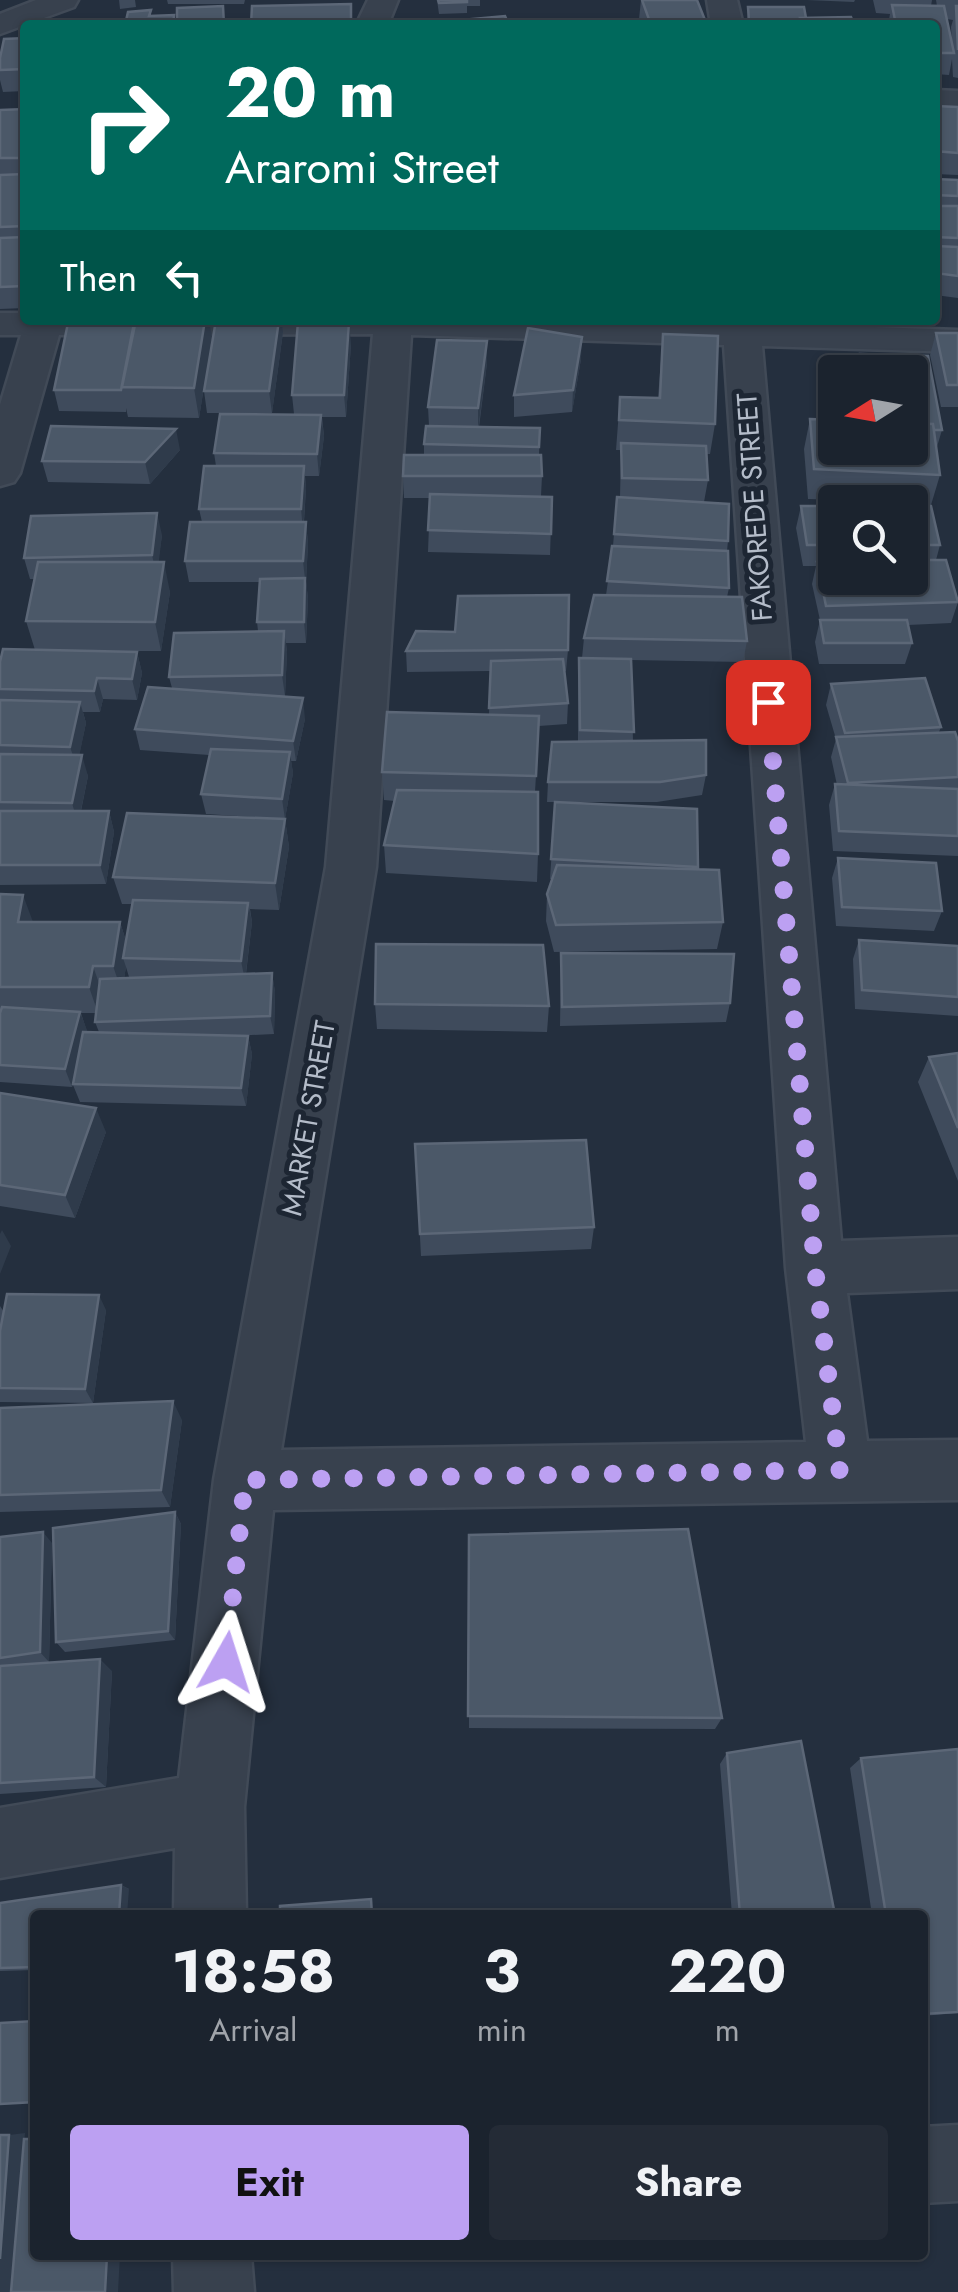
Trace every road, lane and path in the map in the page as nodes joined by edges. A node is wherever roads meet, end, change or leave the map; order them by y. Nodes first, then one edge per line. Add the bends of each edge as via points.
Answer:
1 (63, 0) edge
2 (0, 25) edge
3 (43, 325) edge
4 (393, 325) edge
5 (654, 325) edge
6 (741, 326) edge
7 (958, 341) edge
8 (0, 473) edge
9 (958, 1263) edge
10 (815, 1268) junction
11 (840, 1470) junction
12 (958, 1470) edge
13 (245, 1480) junction
14 (210, 1807) junction
15 (0, 1843) edge
16 (210, 1910) edge
17 (958, 2163) edge
18 (928, 2166) edge
19 (212, 2260) edge
20 (214, 2292) edge

1 - 2 street
3 - 8 street
4 - 13 street, MARKET STREET via 351,867
5 - 6 street
6 - 7 street
6 - 10 street, FAKOREDE STREET
9 - 10 street
10 - 11 street, FAKOREDE STREET
11 - 12 street
11 - 13 street
13 - 14 street, MARKET STREET
14 - 15 street
14 - 16 street, MARKET STREET
17 - 18 street
19 - 20 street

